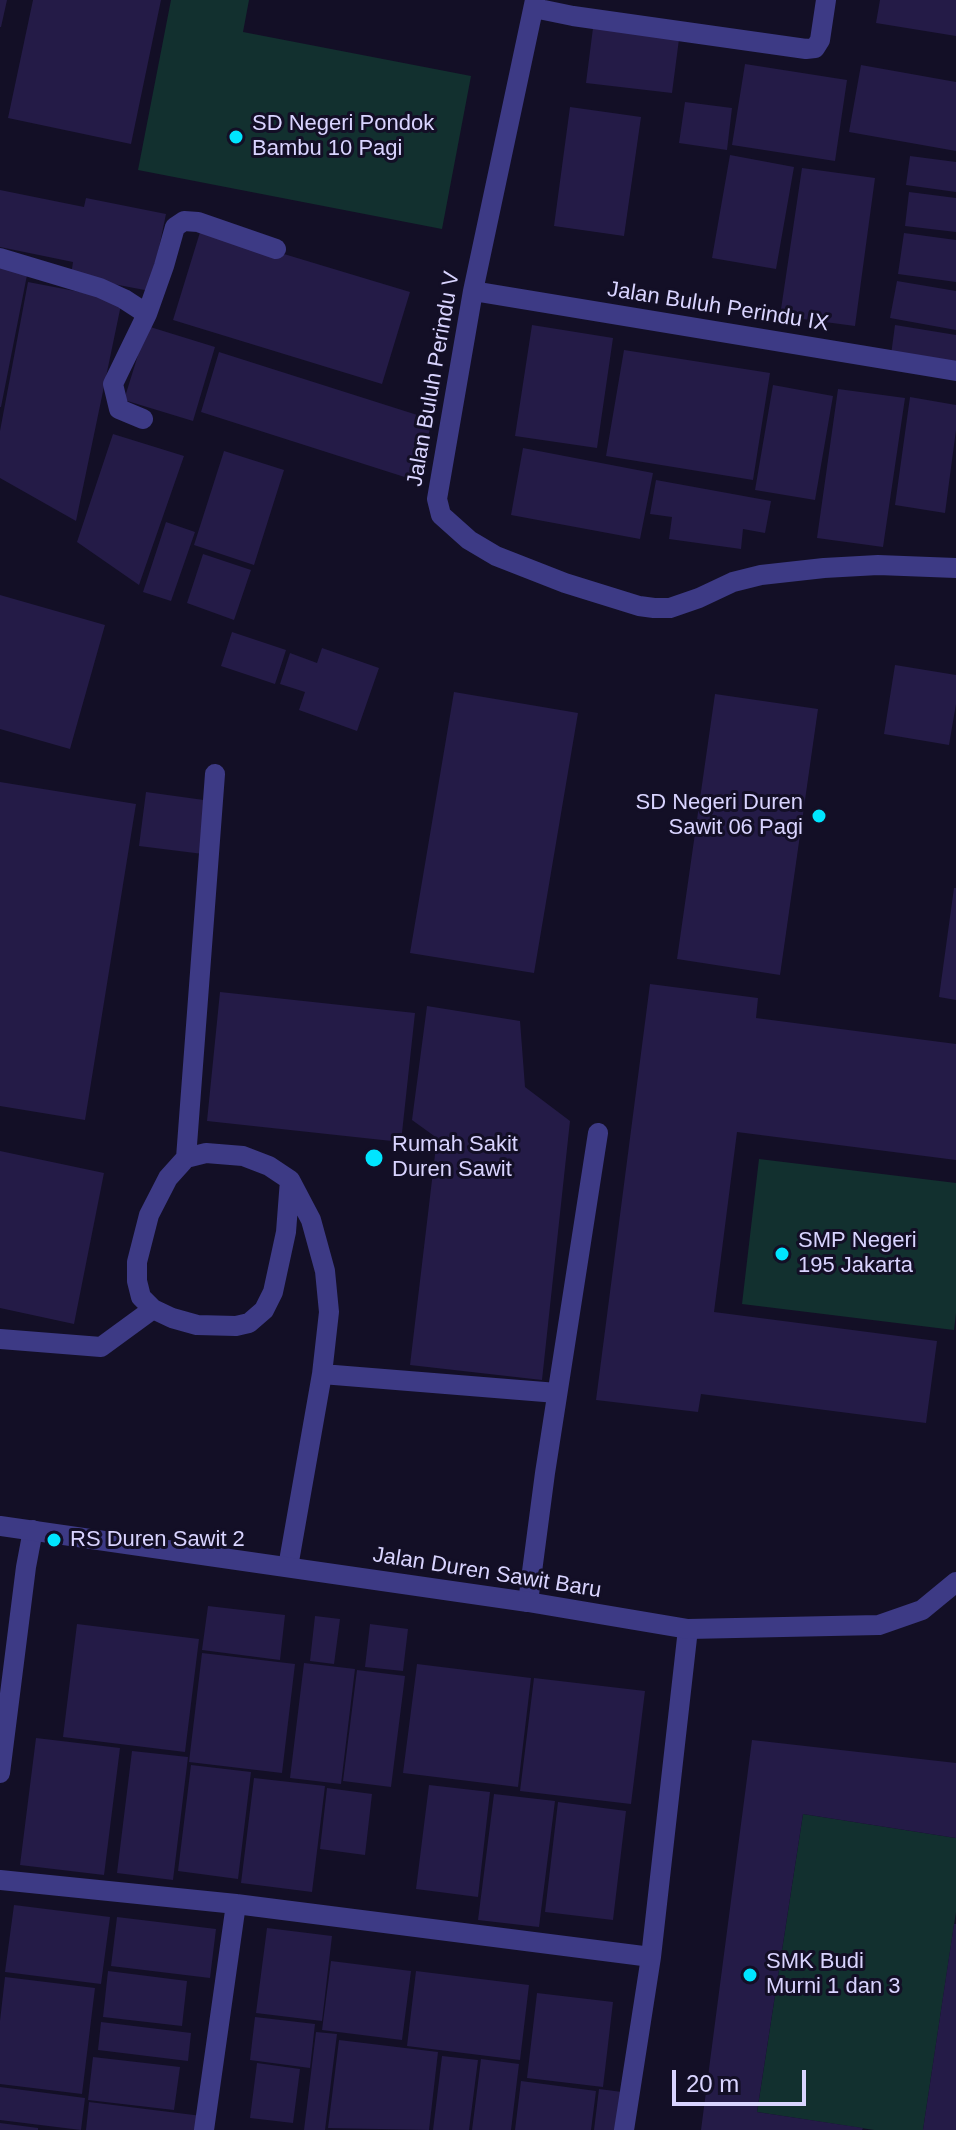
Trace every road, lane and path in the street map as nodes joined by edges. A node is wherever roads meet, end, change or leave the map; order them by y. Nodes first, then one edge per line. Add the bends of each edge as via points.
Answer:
1 (826, 0) edge
2 (535, 4) edge
3 (276, 249) dead end
4 (0, 258) edge
5 (473, 291) junction
6 (147, 314) junction
7 (956, 371) edge
8 (143, 419) dead end
9 (956, 568) edge
10 (215, 774) dead end
11 (598, 1133) dead end
12 (186, 1158) junction
13 (290, 1180) junction
14 (153, 1309) junction
15 (0, 1339) edge
16 (322, 1374) junction
17 (557, 1393) junction
18 (0, 1526) edge
19 (33, 1530) junction
20 (288, 1567) junction
21 (956, 1582) edge
22 (528, 1602) junction
23 (688, 1629) junction
24 (0, 1773) edge
25 (0, 1880) edge
26 (236, 1904) junction
27 (651, 1957) junction
28 (204, 2130) edge
29 (624, 2130) edge

1 - 2 street via 820,40 815,48 806,49 573,16
2 - 5 street, Jalan Buluh Perindu V
3 - 6 street via 184,221 175,227
4 - 6 street via 100,288
5 - 7 street, Jalan Buluh Perindu IX
5 - 9 street, Jalan Buluh Perindu V via 437,499 441,515 452,526 496,556 565,583 654,608 670,608 761,575 878,565
6 - 8 street via 113,384 119,409
10 - 12 street
11 - 17 street
12 - 13 street via 206,1153 243,1156
12 - 14 street via 168,1178 149,1215 137,1262 141,1297
13 - 14 street via 286,1232 264,1310 236,1326 197,1325
13 - 16 street via 311,1220 325,1271 329,1312
14 - 15 street via 101,1347
16 - 17 street
16 - 20 street
17 - 22 street
18 - 19 street, Jalan Duren Sawit Baru
19 - 20 street, Jalan Duren Sawit Baru
19 - 24 street
20 - 22 street, Jalan Duren Sawit Baru
21 - 23 street, Jalan Duren Sawit Baru via 922,1610 879,1625
22 - 23 street, Jalan Duren Sawit Baru
23 - 27 street
25 - 26 street
26 - 27 street
26 - 28 street
27 - 29 street

